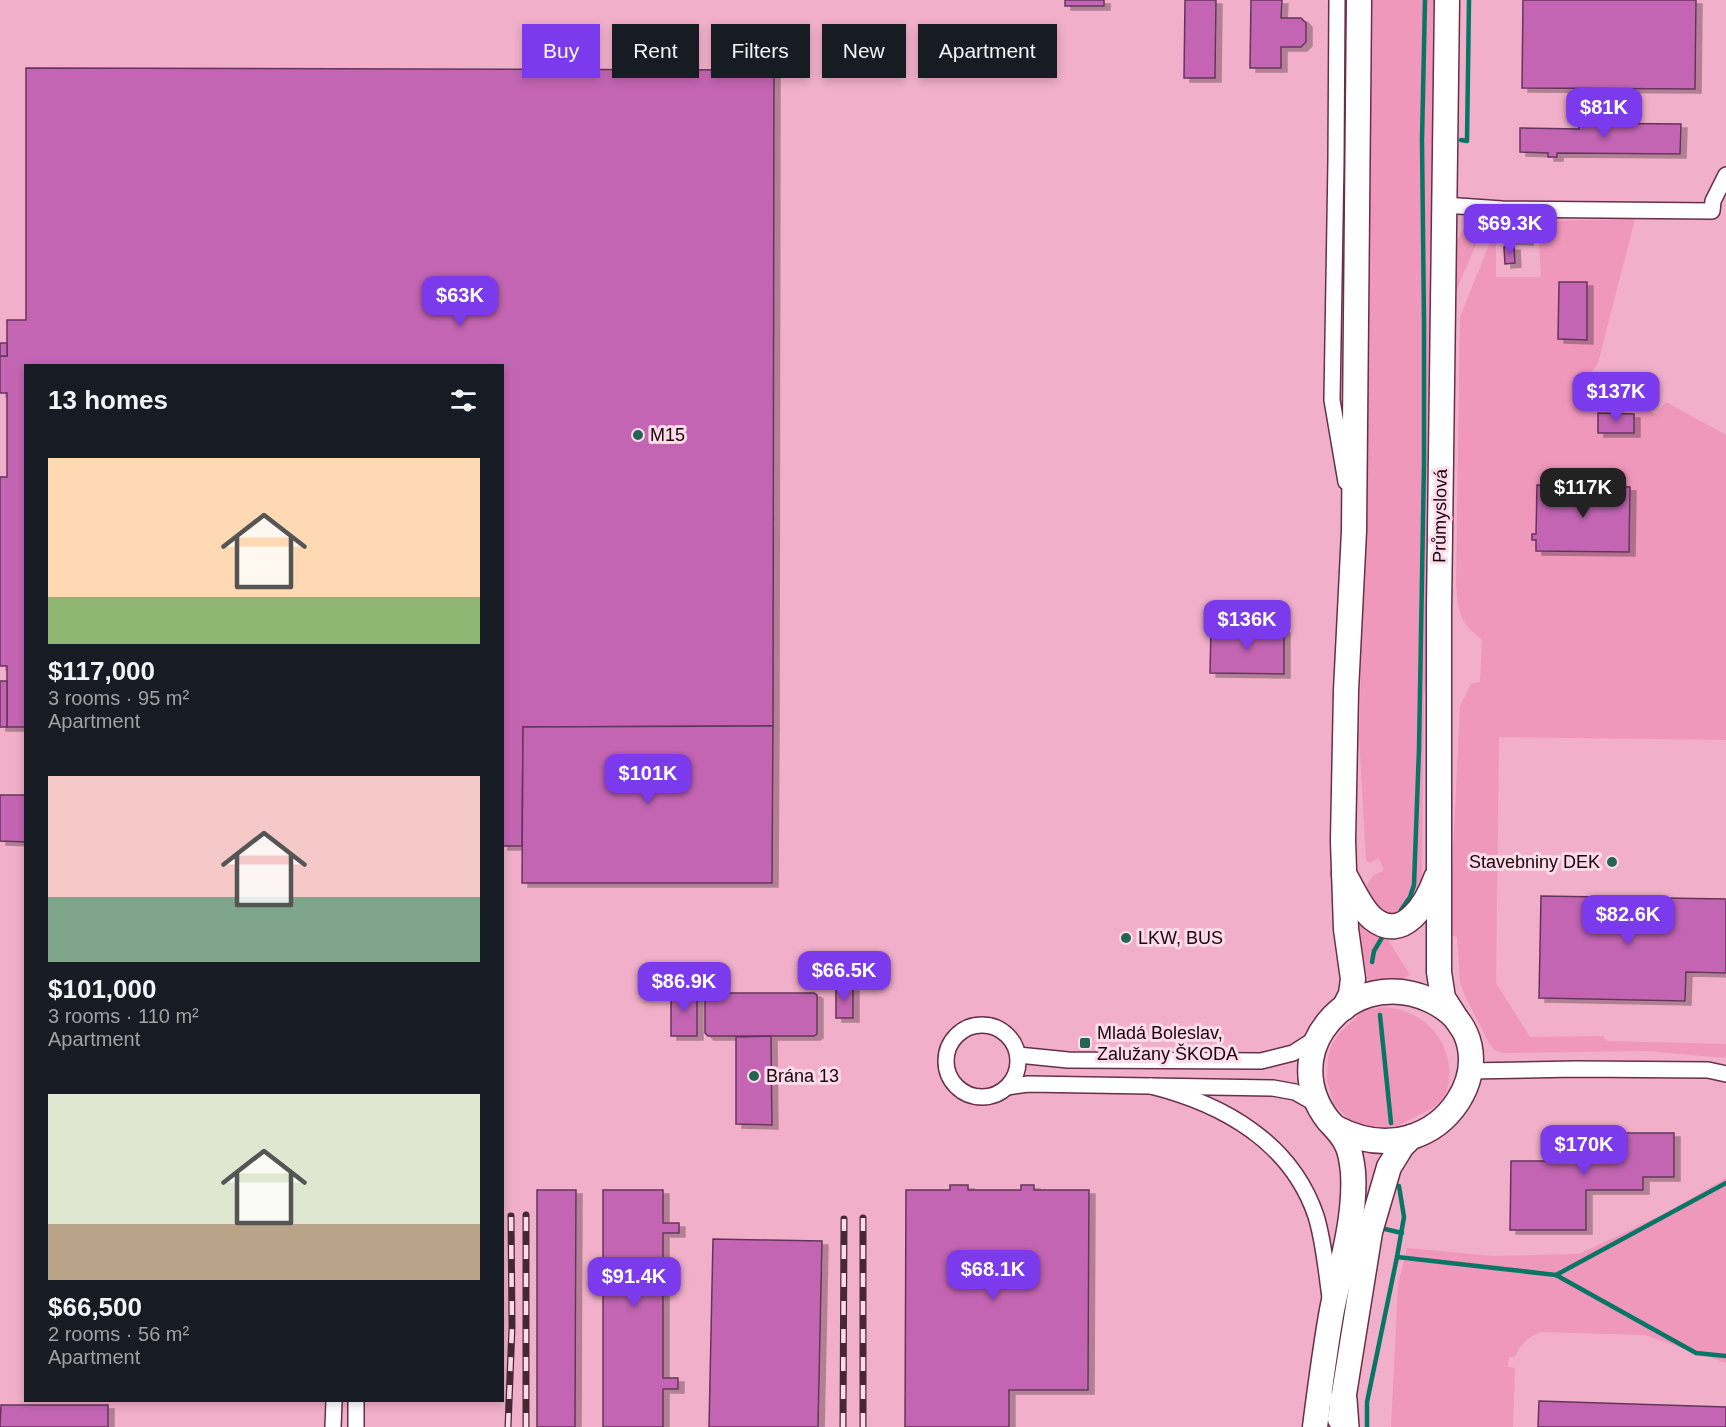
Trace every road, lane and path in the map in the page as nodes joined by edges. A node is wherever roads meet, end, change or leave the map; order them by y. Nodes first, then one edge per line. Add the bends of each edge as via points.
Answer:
1 (1337, 0) edge
2 (1359, 0) edge
3 (1447, 0) edge
4 (1726, 175) edge
5 (1444, 205) junction
6 (1354, 531) junction
7 (1438, 864) junction
8 (1344, 873) junction
9 (1344, 1008) junction
10 (1461, 1026) junction
11 (1318, 1037) junction
12 (1018, 1055) junction
13 (1469, 1071) junction
14 (1726, 1074) edge
15 (1150, 1086) junction
16 (1007, 1087) junction
17 (1319, 1106) junction
18 (1336, 1128) junction
19 (1411, 1137) junction
20 (1332, 1311) junction
21 (1343, 1400) junction
22 (334, 1402) edge
23 (356, 1402) edge
24 (333, 1427) edge
25 (356, 1427) edge
26 (1315, 1427) edge
27 (1339, 1427) edge
28 (1345, 1427) edge

1 - 6 street via 1332,400
2 - 6 main road
3 - 5 main road, Průmyslová
4 - 5 street via 1712,211
5 - 7 main road, Průmyslová
6 - 8 main road via 1346,691
7 - 8 main road via 1426,902 1414,917 1396,925 1372,918
7 - 10 main road, Průmyslová via 1440,986
8 - 9 main road via 1353,979
9 - 10 main road via 1376,993 1412,993 1434,1002
9 - 11 main road
10 - 13 main road via 1469,1047
11 - 12 street via 1293,1053 1262,1061 1068,1060
11 - 17 main road via 1310,1072
12 - 16 street via 1018,1067
12 - 16 street via 1008,1036 990,1026 980,1025 962,1032 949,1047 949,1075 960,1090 989,1097
13 - 14 street via 1708,1070
13 - 19 main road via 1455,1108 1436,1126
15 - 16 street
15 - 17 street via 1287,1089
15 - 20 street via 1196,1100 1264,1138 1279,1152 1302,1184 1316,1218
17 - 18 main road
18 - 19 main road via 1373,1141
18 - 20 main road via 1348,1146 1353,1184 1351,1219
19 - 21 main road via 1389,1167 1370,1232
20 - 26 main road
21 - 27 main road
21 - 28 highway
22 - 24 street
23 - 25 street

